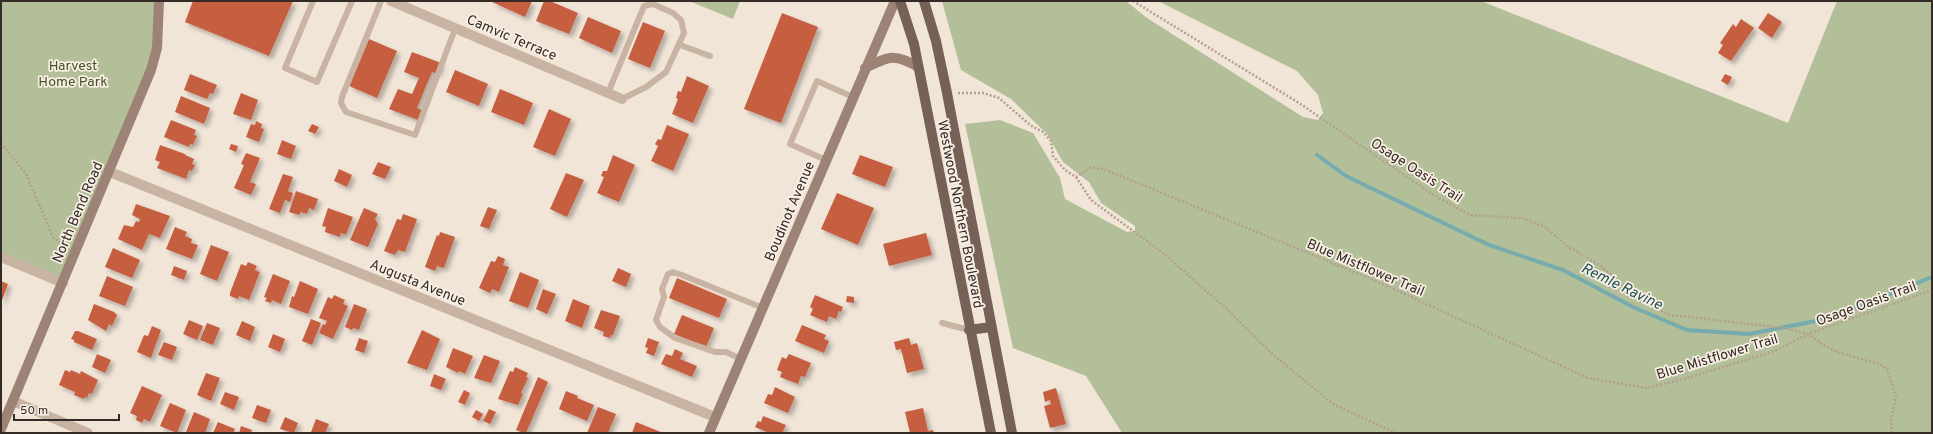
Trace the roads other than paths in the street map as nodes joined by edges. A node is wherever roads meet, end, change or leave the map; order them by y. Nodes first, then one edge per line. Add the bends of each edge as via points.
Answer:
1 (159, 1) edge
2 (313, 1) edge
3 (352, 1) edge
4 (381, 1) edge
5 (391, 1) edge
6 (895, 1) edge
7 (900, 1) edge
8 (924, 1) edge
9 (455, 29) junction
10 (680, 45) junction
11 (710, 56) dead end
12 (918, 67) junction
13 (865, 68) junction
14 (608, 93) junction
15 (853, 97) junction
16 (622, 99) joint
17 (826, 160) junction
18 (110, 172) junction
19 (1, 257) edge
20 (63, 283) junction
21 (763, 308) junction
22 (942, 323) dead end
23 (991, 327) junction
24 (969, 330) junction
25 (741, 359) junction
26 (13, 401) junction
27 (715, 417) junction
28 (1, 429) edge
29 (88, 433) edge
30 (709, 433) edge
31 (991, 433) edge
32 (1012, 433) edge

1 - 18 street, North Bend Road via 152,70
2 - 3 lane via 285,68 317,82
4 - 9 lane via 340,103 346,112 415,135
5 - 9 street, Camvic Terrace
6 - 13 street, Boudinot Avenue
7 - 12 main road, Westwood Northern Boulevard via 914,44
8 - 23 main road, Westwood Northern Boulevard via 947,93
9 - 14 street, Camvic Terrace
10 - 11 lane
10 - 14 lane via 684,34 681,20 673,13 653,4 644,6
10 - 16 lane via 666,72 660,78
12 - 13 street via 900,57 891,56
12 - 24 main road, Westwood Northern Boulevard
13 - 15 street, Boudinot Avenue
14 - 16 street, Camvic Terrace
15 - 17 street, Boudinot Avenue
15 - 17 lane via 817,81 790,144
17 - 21 street, Boudinot Avenue
18 - 20 street, North Bend Road
18 - 27 street, Augusta Avenue
19 - 20 street
20 - 26 street, North Bend Road
21 - 25 street, Boudinot Avenue
21 - 25 lane via 673,272 668,274 664,282 663,300 656,320 660,327 675,338 715,352 726,352
22 - 24 lane
23 - 24 main road
23 - 32 main road, Westwood Northern Boulevard
24 - 31 main road, Westwood Northern Boulevard
25 - 27 street, Boudinot Avenue
26 - 28 street, North Bend Road
26 - 29 street
27 - 30 street, Boudinot Avenue

